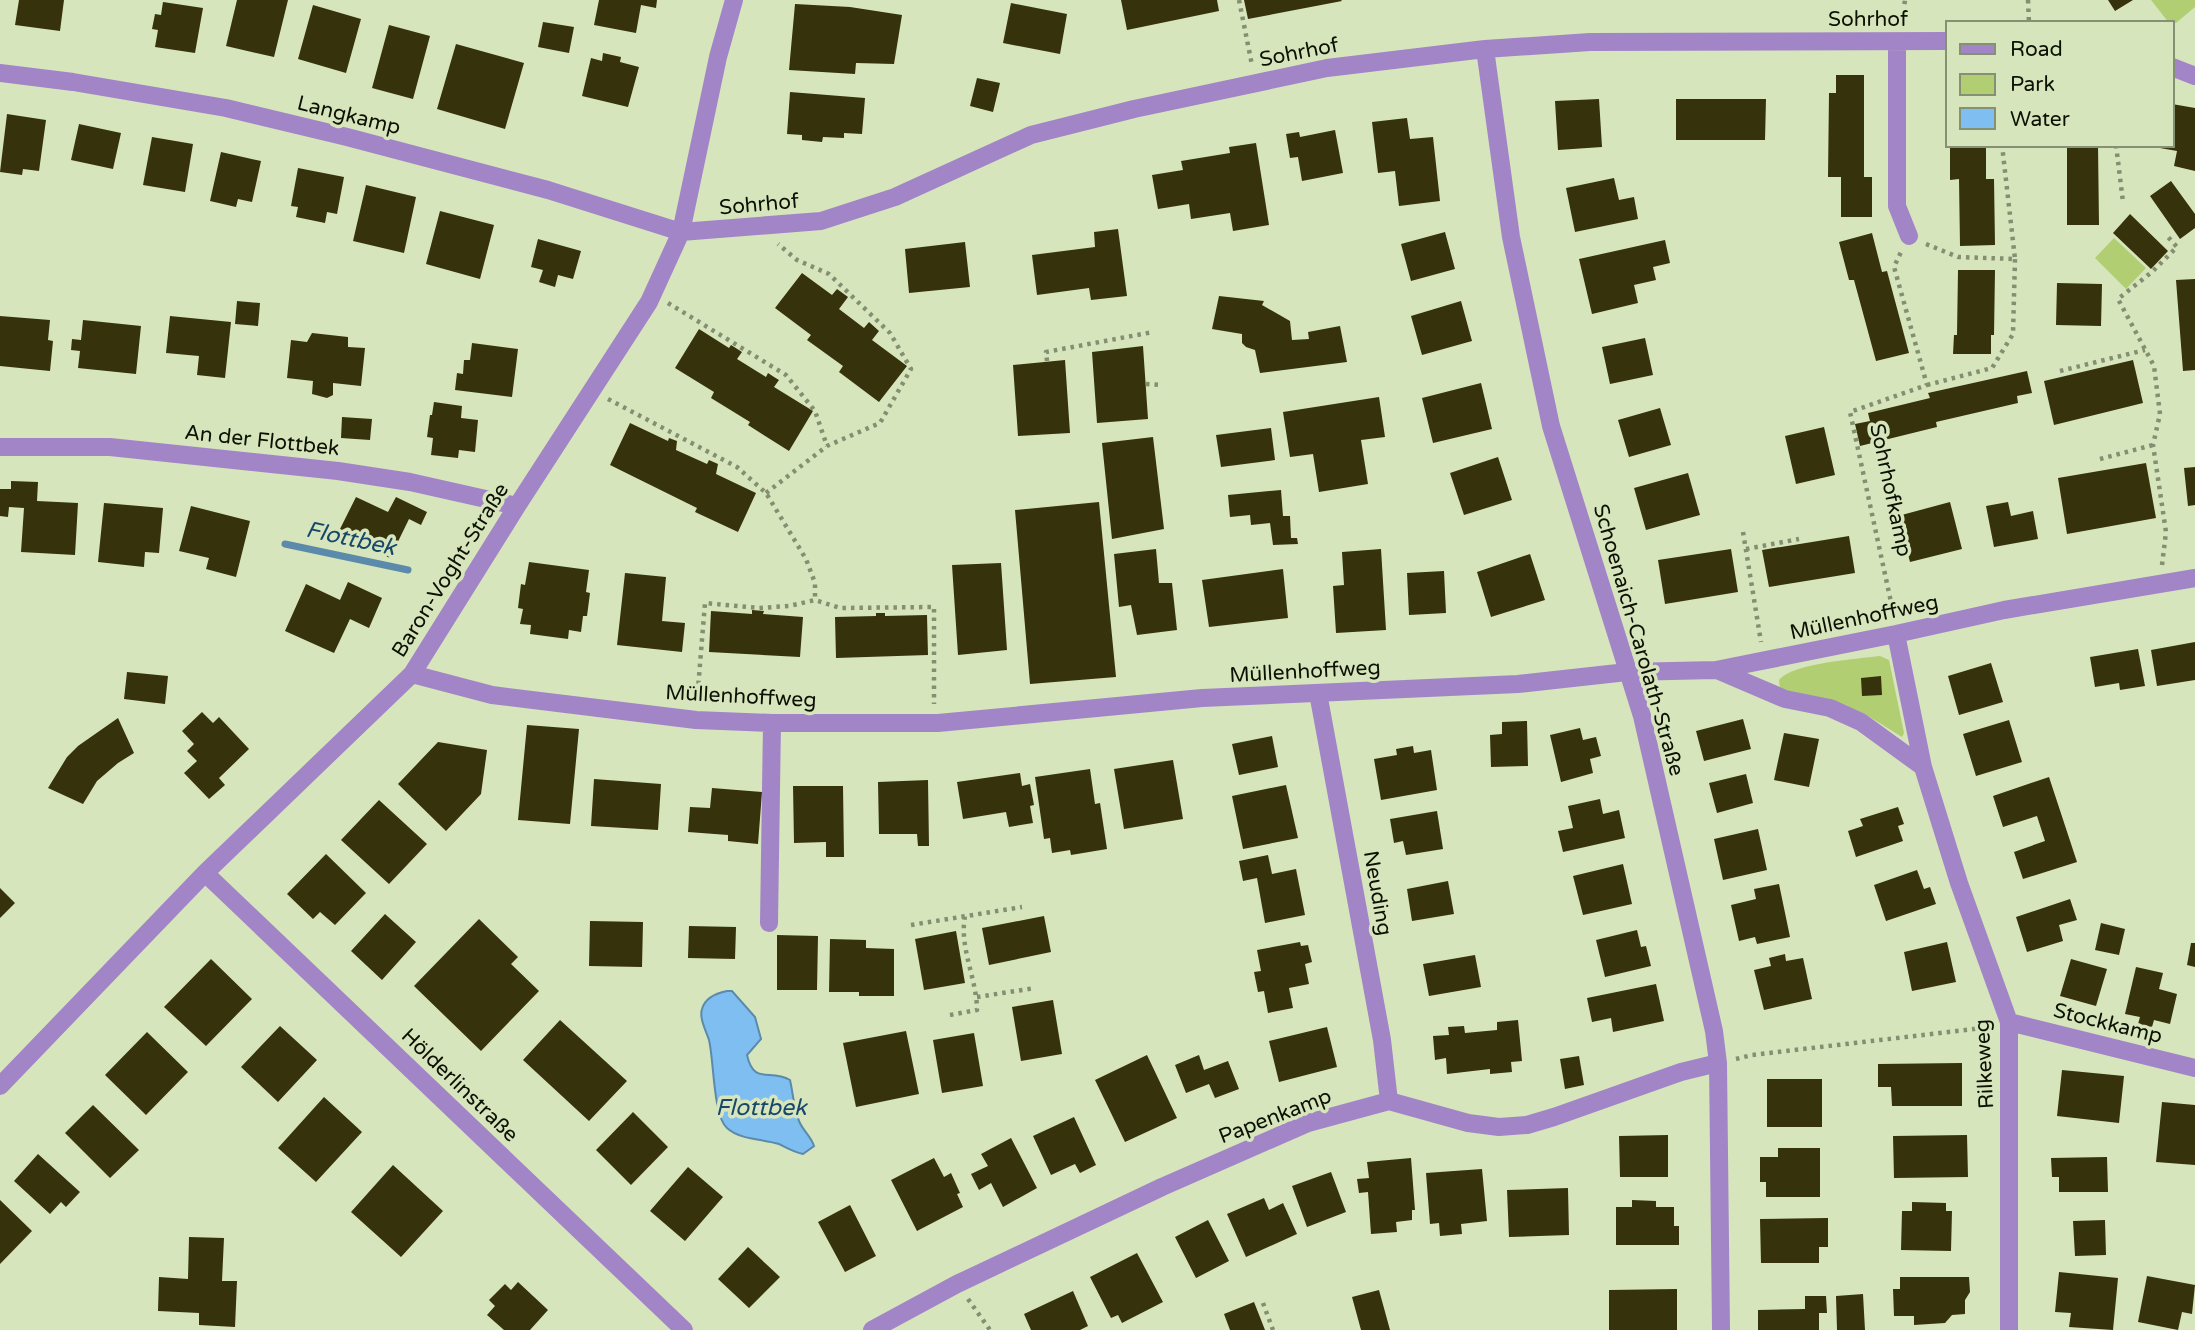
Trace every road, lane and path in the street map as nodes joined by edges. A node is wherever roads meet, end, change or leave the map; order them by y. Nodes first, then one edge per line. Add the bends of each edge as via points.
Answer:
1 (734, 0) edge
2 (1239, 0) edge
3 (2028, 0) edge
4 (2029, 21) edge
5 (1946, 41) edge
6 (1897, 42) junction
7 (1485, 49) junction
8 (2174, 68) edge
9 (0, 73) edge
10 (2195, 76) edge
11 (1256, 83) junction
12 (2002, 147) edge
13 (2116, 147) edge
14 (2123, 202) dead end
15 (773, 226) junction
16 (681, 232) junction
17 (1909, 236) junction
18 (2168, 237) dead end
19 (2015, 259) junction
20 (653, 293) junction
21 (1153, 332) dead end
22 (2145, 350) junction
23 (1047, 361) dead end
24 (2060, 371) dead end
25 (1146, 384) dead end
26 (1160, 385) dead end
27 (1927, 386) junction
28 (592, 390) junction
29 (2152, 445) junction
30 (827, 446) junction
31 (0, 447) edge
32 (2100, 459) dead end
33 (766, 493) junction
34 (517, 506) junction
35 (1743, 532) dead end
36 (1799, 539) dead end
37 (1746, 549) junction
38 (2195, 578) edge
39 (2165, 583) junction
40 (815, 600) junction
41 (1896, 634) junction
42 (1765, 660) junction
43 (1716, 670) junction
44 (1627, 672) junction
45 (412, 674) junction
46 (1318, 693) junction
47 (696, 720) junction
48 (772, 723) junction
49 (934, 723) junction
50 (1923, 767) junction
51 (205, 873) junction
52 (1022, 907) dead end
53 (965, 916) junction
54 (769, 923) dead end
55 (911, 925) dead end
56 (1035, 988) dead end
57 (977, 997) junction
58 (950, 1015) dead end
59 (2009, 1022) junction
60 (1718, 1063) junction
61 (2195, 1068) edge
62 (0, 1086) edge
63 (1389, 1101) junction
64 (957, 1284) junction
65 (1263, 1303) dead end
66 (684, 1330) edge
67 (872, 1330) edge
68 (990, 1330) edge
69 (1273, 1330) edge
70 (1721, 1330) edge
71 (2009, 1330) edge

1 - 16 street, Baron-Voght-Straße
2 - 11 path
3 - 4 path
5 - 6 street, Sohrhof
6 - 7 street, Sohrhof via 1590,42
6 - 17 street via 1897,206
7 - 11 street, Sohrhof via 1327,68
7 - 44 street, Schoenaich-Carolath-Straße via 1511,237 1551,426
8 - 10 street
9 - 16 street, Langkamp via 226,108 334,133 548,190
11 - 15 street, Sohrhof via 1031,135 895,197 821,221
12 - 19 path
13 - 14 path
15 - 16 street, Sohrhof
15 - 30 path via 778,244 797,260 829,274 890,333 911,369 880,423
16 - 20 street, Baron-Voght-Straße
17 - 19 path via 1958,257
17 - 27 path via 1894,267
18 - 22 path via 2177,247 2118,299
19 - 27 path via 2013,334 1992,368
20 - 28 street, Baron-Voght-Straße
20 - 30 path via 786,375 815,411
21 - 23 path via 1046,352
22 - 24 path
22 - 29 path via 2154,366 2160,414
25 - 26 path
27 - 41 path, Sohrhofkamp via 1850,412
28 - 33 path via 737,467
28 - 34 street, Baron-Voght-Straße
29 - 32 path
29 - 39 path via 2166,532 2161,560
30 - 33 path
31 - 34 street, An der Flottbek via 110,447 338,471
33 - 40 path via 806,559 815,583
34 - 45 street, Baron-Voght-Straße
35 - 37 path
36 - 37 path
37 - 42 path
38 - 39 street, Müllenhoffweg
39 - 41 street, Müllenhoffweg
40 - 47 path via 759,608 705,603
40 - 49 path via 840,608 934,607
41 - 42 street, Müllenhoffweg
41 - 50 street, Rilkeweg
42 - 43 street, Müllenhoffweg
43 - 44 street, Müllenhoffweg
43 - 50 street via 1785,699 1830,708 1861,722
44 - 46 street, Müllenhoffweg via 1518,684
44 - 60 street, Schoenaich-Carolath-Straße via 1642,716
45 - 47 street, Müllenhoffweg via 492,695
45 - 51 street, Baron-Voght-Straße
46 - 49 street, Müllenhoffweg via 1202,698
46 - 63 street, Neuding via 1382,1040
47 - 48 street, Müllenhoffweg
48 - 49 street, Müllenhoffweg
48 - 54 street
50 - 59 street, Rilkeweg
51 - 62 street, Baron-Voght-Straße
51 - 66 street, Hölderlinstraße
52 - 53 path
53 - 55 path
53 - 57 path via 962,929
56 - 57 path
57 - 58 path via 977,1010
59 - 60 path
59 - 61 street, Stockkamp
59 - 71 street, Rilkeweg
60 - 63 street via 1527,1125 1468,1123
60 - 70 street, Schoenaich-Carolath-Straße
63 - 64 street, Papenkamp via 1308,1123
64 - 67 street, Papenkamp
64 - 68 path
65 - 69 path

